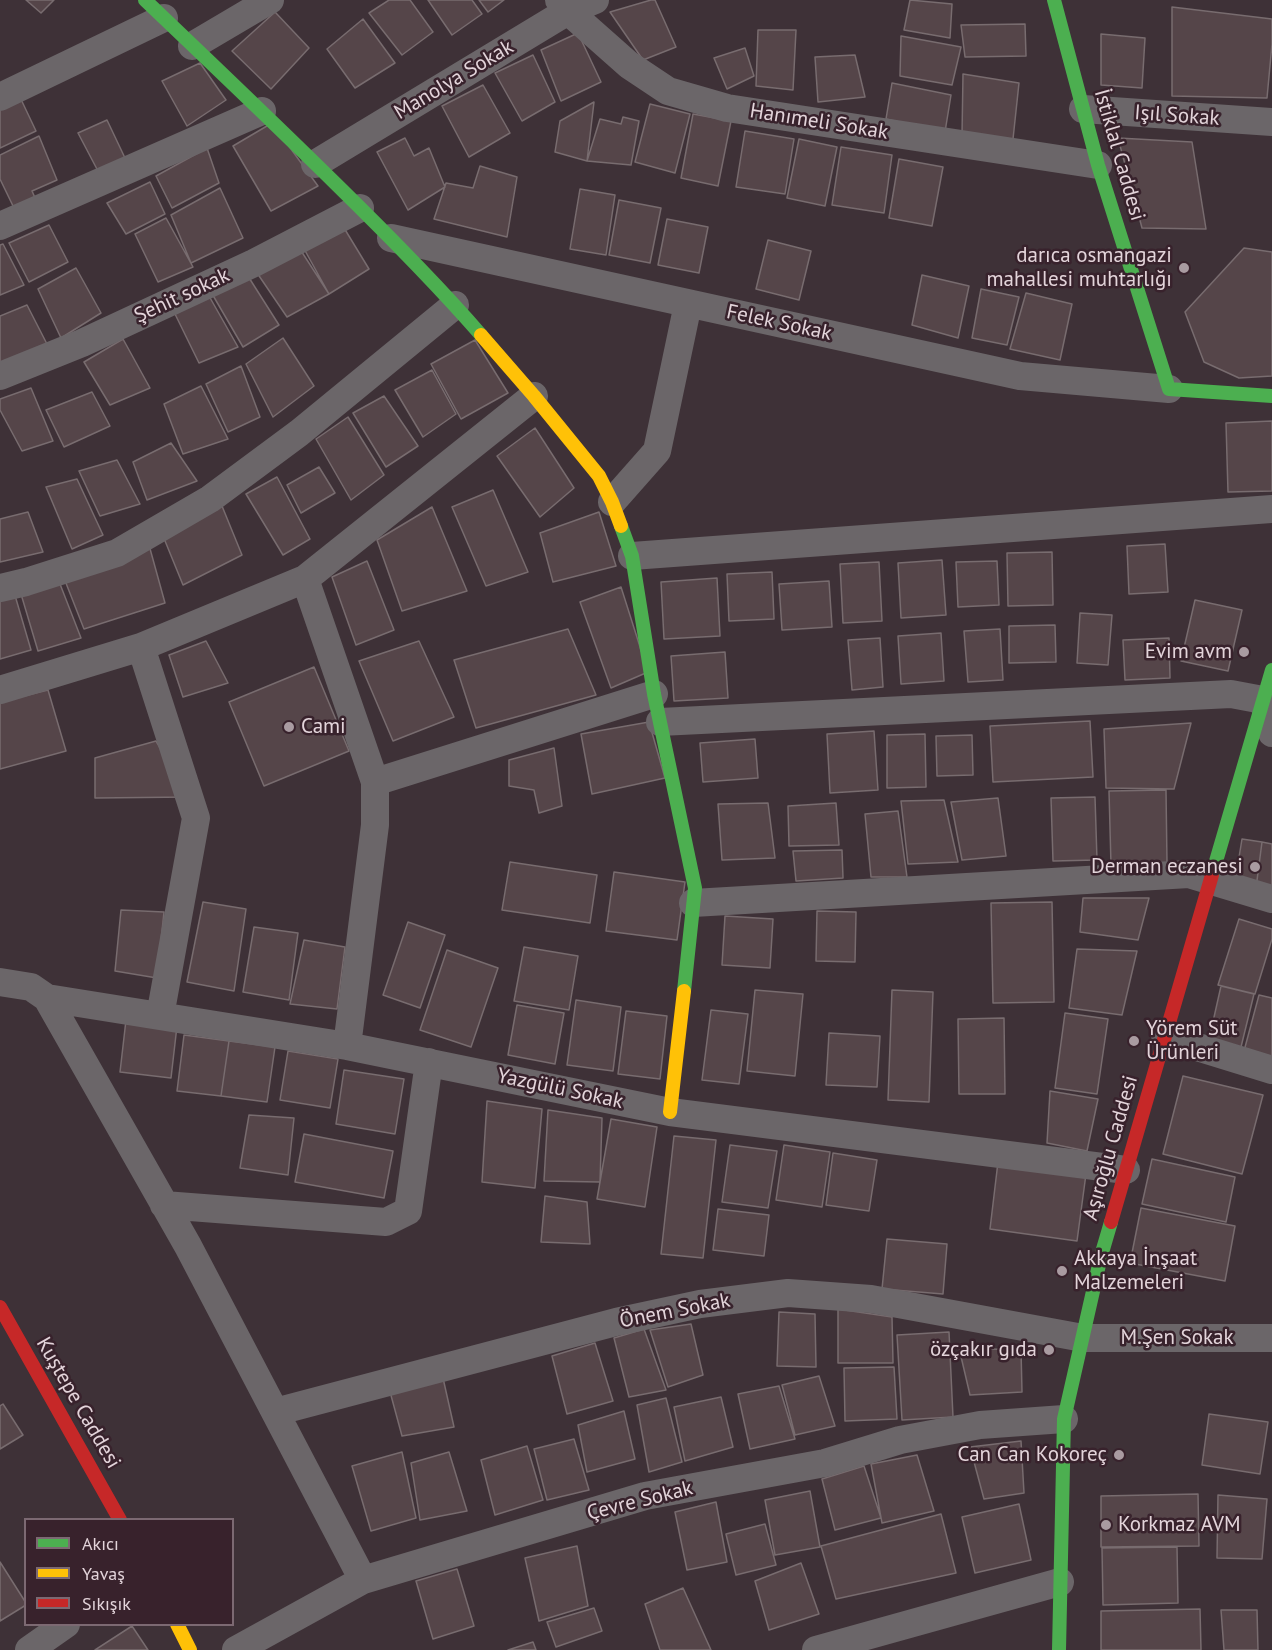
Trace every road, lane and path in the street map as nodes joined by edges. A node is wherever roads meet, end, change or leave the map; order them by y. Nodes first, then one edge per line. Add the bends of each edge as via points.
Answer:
1 (270, 0) edge
2 (595, 0) edge
3 (1054, 0) edge
4 (563, 6) edge
5 (154, 9) edge
6 (192, 46) junction
7 (0, 97) edge
8 (1083, 109) junction
9 (262, 111) junction
10 (1272, 122) edge
11 (315, 164) junction
12 (1098, 165) junction
13 (360, 208) junction
14 (0, 226) edge
15 (391, 238) junction
16 (455, 304) junction
17 (688, 304) junction
18 (0, 376) edge
19 (1169, 389) junction
20 (534, 396) junction
21 (1272, 396) edge
22 (612, 502) junction
23 (1272, 509) edge
24 (632, 556) junction
25 (305, 579) junction
26 (0, 588) edge
27 (141, 647) junction
28 (1272, 670) edge
29 (0, 690) edge
30 (654, 694) junction
31 (1263, 699) junction
32 (660, 722) junction
33 (1272, 733) edge
34 (375, 782) junction
35 (1211, 879) junction
36 (1272, 898) edge
37 (693, 903) junction
38 (0, 982) edge
39 (47, 998) junction
40 (160, 1016) junction
41 (1165, 1037) junction
42 (347, 1046) junction
43 (429, 1062) junction
44 (1272, 1070) edge
45 (670, 1112) junction
46 (1126, 1170) junction
47 (164, 1205) junction
48 (3, 1321) edge
49 (1083, 1338) junction
50 (1272, 1338) edge
51 (275, 1412) junction
52 (1064, 1419) junction
53 (119, 1518) edge
54 (363, 1580) junction
55 (1060, 1582) junction
56 (63, 1626) edge
57 (178, 1626) edge
58 (29, 1650) edge
59 (190, 1650) edge
60 (236, 1650) edge
61 (816, 1650) edge
62 (1059, 1650) edge

1 - 6 street
2 - 4 street, Manolya Sokak
3 - 8 street, İstiklal Caddesi
4 - 11 street, Manolya Sokak
4 - 12 street, Hanımeli Sokak via 629,65 669,91 727,108
5 - 6 street
5 - 7 street
6 - 9 street
8 - 10 street, Işıl Sokak
8 - 12 street, İstiklal Caddesi
9 - 11 street
9 - 14 street
11 - 13 street
12 - 19 street, İstiklal Caddesi
13 - 15 street
13 - 18 street, Şehit sokak via 254,263 82,343
15 - 16 street
15 - 17 street, Felek Sokak
16 - 20 street
16 - 26 street via 299,433 210,499 117,553
17 - 19 street, Felek Sokak via 1020,376
17 - 22 street via 657,452
19 - 21 street
20 - 22 street via 599,476
20 - 25 street
22 - 24 street
23 - 24 street
24 - 30 street
25 - 27 street
25 - 34 street
27 - 29 street
27 - 40 street via 196,818
28 - 31 street, Aşıroğlu Caddesi
30 - 32 street
30 - 34 street
31 - 32 street via 1231,694
31 - 33 street
31 - 35 street, Aşıroğlu Caddesi
32 - 37 street via 694,888
34 - 42 street via 375,825
35 - 36 street
35 - 37 street via 1189,874
35 - 41 street, Aşıroğlu Caddesi
37 - 45 street
38 - 39 street, Yazgülü Sokak via 31,987
39 - 40 street, Yazgülü Sokak
39 - 47 street
40 - 42 street, Yazgülü Sokak
41 - 44 street
41 - 46 street, Aşıroğlu Caddesi
42 - 43 street, Yazgülü Sokak
43 - 45 street, Yazgülü Sokak
43 - 47 street via 408,1212 386,1222
45 - 46 street, Yazgülü Sokak
46 - 49 street, Aşıroğlu Caddesi
47 - 51 street
48 - 53 street, Kuştepe Caddesi
49 - 50 street, M.Şen Sokak
49 - 51 street, Önem Sokak via 871,1299 788,1293 700,1304 616,1322
49 - 52 street, Aşıroğlu Caddesi
51 - 54 street
52 - 54 street, Çevre Sokak via 980,1425 900,1440 825,1463 645,1496
52 - 55 street, Aşıroğlu Caddesi
54 - 60 street, Çevre Sokak
55 - 61 street
55 - 62 street, Aşıroğlu Caddesi
56 - 58 street
57 - 59 street

